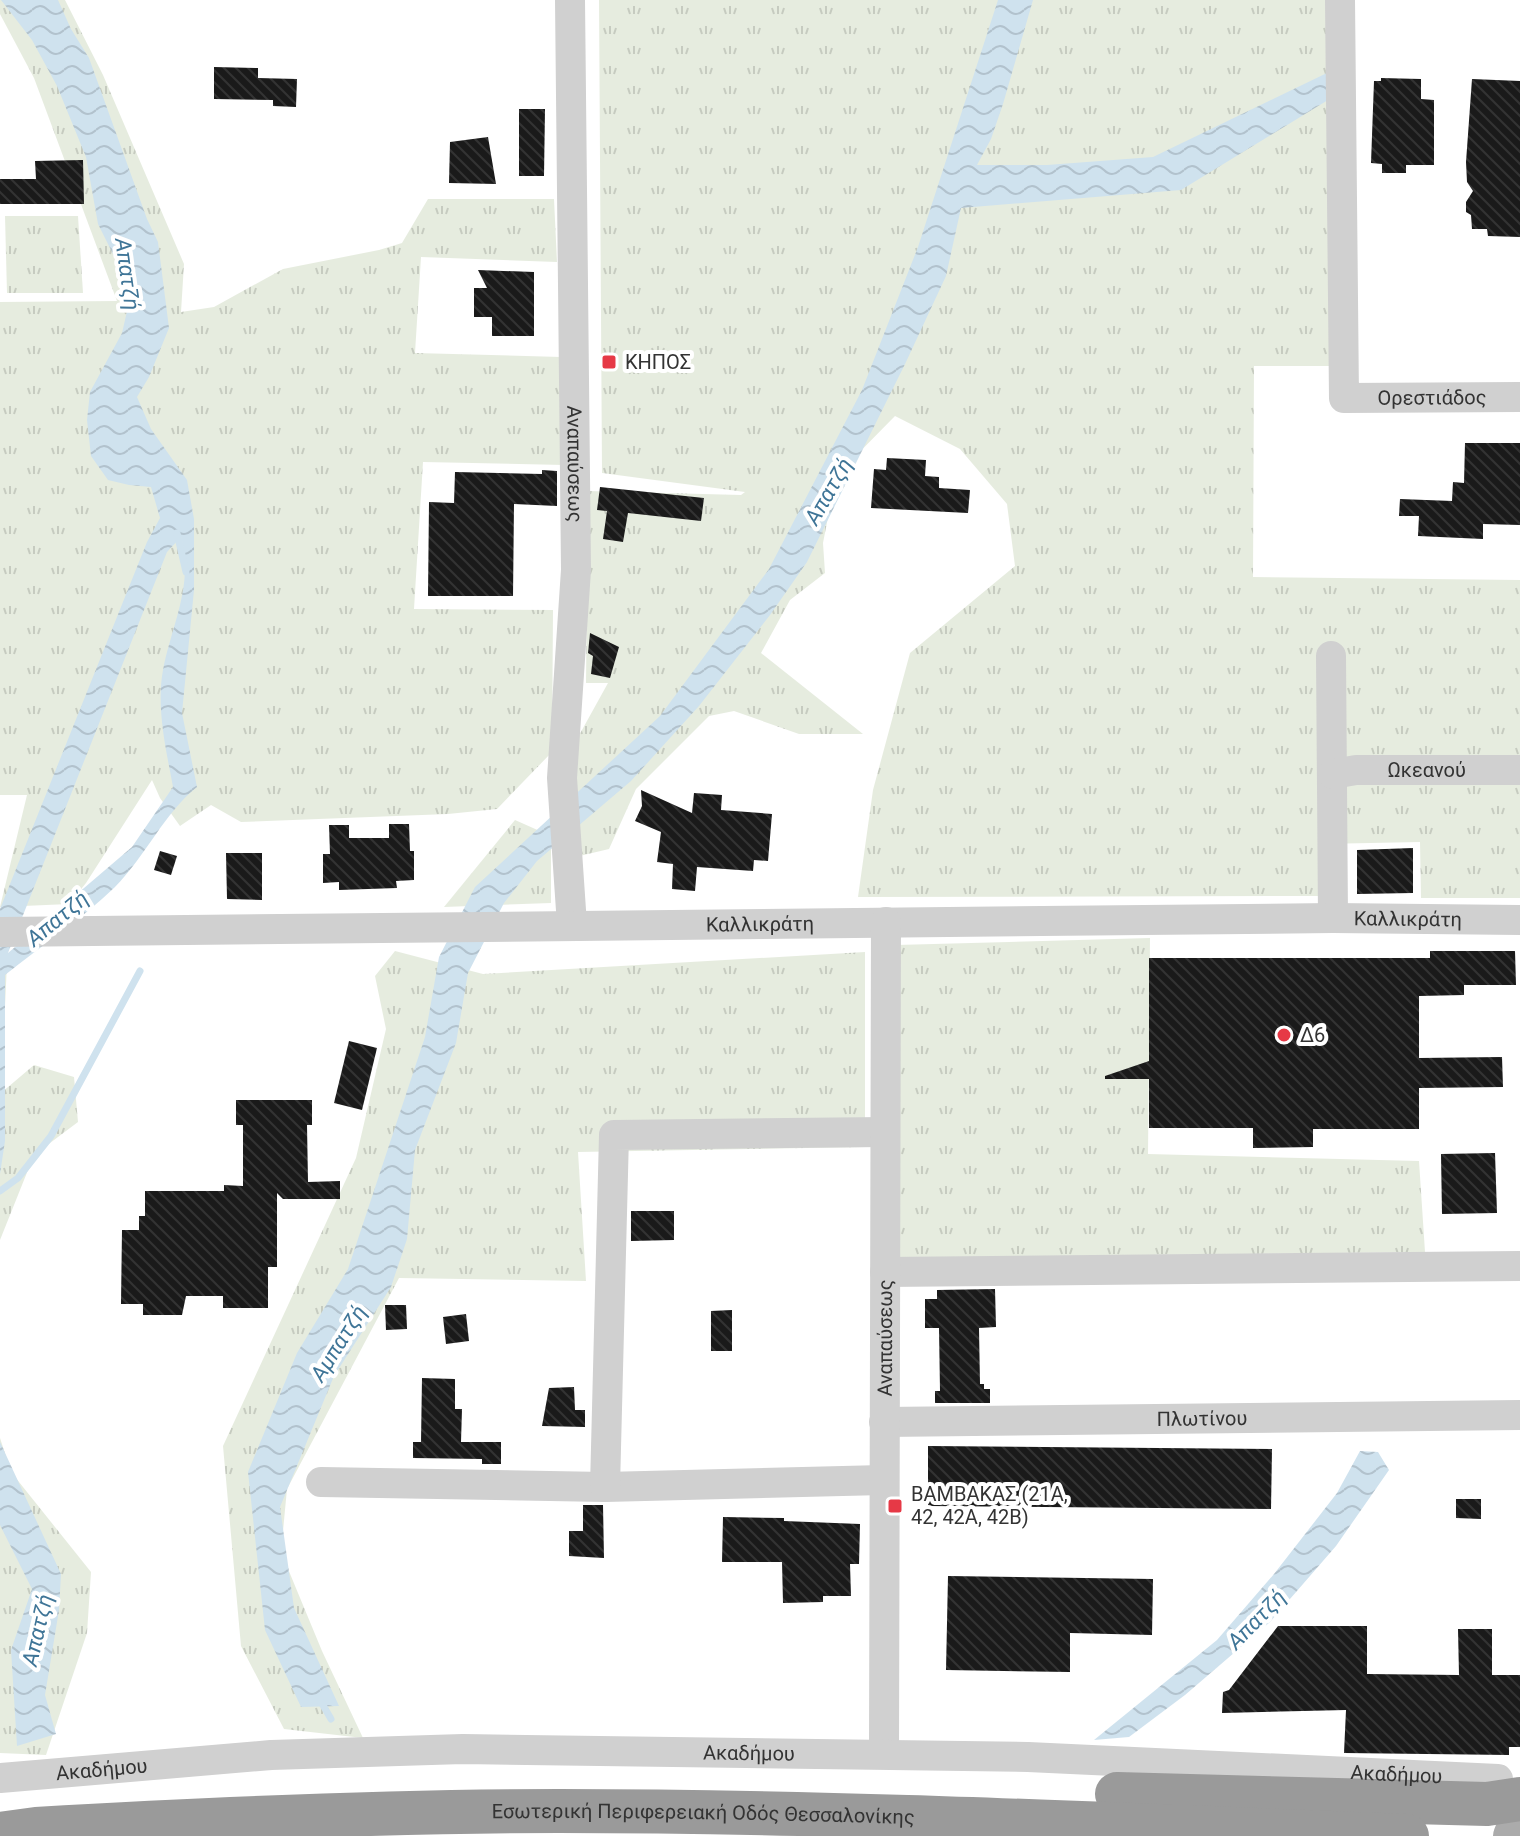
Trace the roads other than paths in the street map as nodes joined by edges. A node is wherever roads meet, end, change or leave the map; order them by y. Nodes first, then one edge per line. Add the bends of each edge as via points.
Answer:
1 (570, 0) edge
2 (1340, 0) edge
3 (1520, 397) edge
4 (1331, 656) dead end
5 (1520, 770) edge
6 (1333, 774) junction
7 (1333, 918) junction
8 (1520, 920) edge
9 (886, 922) junction
10 (572, 925) junction
11 (0, 932) edge
12 (885, 1132) junction
13 (1520, 1266) edge
14 (885, 1272) junction
15 (1520, 1415) edge
16 (884, 1422) junction
17 (883, 1480) junction
18 (321, 1482) dead end
19 (605, 1487) junction
20 (884, 1754) junction
21 (0, 1778) edge
22 (1509, 1789) edge
23 (557, 1811) junction
24 (1520, 1816) edge
25 (12, 1830) edge
26 (1407, 1836) edge
27 (1512, 1836) edge

1 - 10 street, Αναπαύσεως via 576,570 562,778
2 - 3 street, Ορεστιάδος via 1344,398
4 - 6 street
5 - 6 street, Ωκεανού
6 - 7 street
7 - 8 street, Καλλικράτη
7 - 9 street, Καλλικράτη
9 - 10 street, Καλλικράτη
9 - 12 street, Αναπαύσεως
10 - 11 street, Καλλικράτη
12 - 14 street, Αναπαύσεως
12 - 19 street via 614,1135
13 - 14 street
14 - 16 street, Αναπαύσεως
15 - 16 street, Πλωτίνου
16 - 17 street, Αναπαύσεως
17 - 19 street
17 - 20 street, Αναπαύσεως
18 - 19 street
20 - 21 street, Ακαδήμου via 463,1749 271,1755
20 - 22 street, Ακαδήμου via 1028,1757
22 - 23 highway via 1487,1804 748,1783
23 - 25 highway, Εσωτερική Περιφερειακή Οδός Θεσσαλονίκης via 274,1816
23 - 26 highway, Εσωτερική Περιφερειακή Οδός Θεσσαλονίκης via 905,1816
24 - 27 main road

